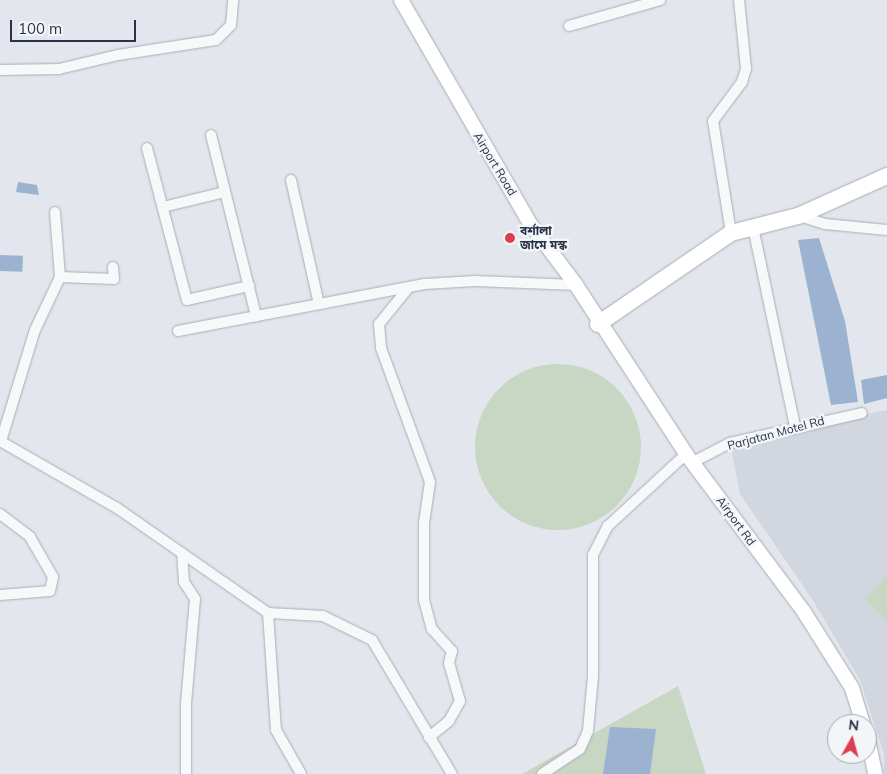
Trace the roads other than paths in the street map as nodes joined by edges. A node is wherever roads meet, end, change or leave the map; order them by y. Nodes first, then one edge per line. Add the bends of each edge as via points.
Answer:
1 (233, 0) edge
2 (400, 0) edge
3 (660, 0) edge
4 (739, 0) edge
5 (569, 26) dead end
6 (0, 70) edge
7 (211, 135) dead end
8 (147, 148) dead end
9 (887, 176) edge
10 (291, 180) dead end
11 (225, 192) junction
12 (163, 207) junction
13 (55, 212) dead end
14 (798, 216) junction
15 (752, 227) junction
16 (887, 230) edge
17 (731, 233) junction
18 (112, 267) dead end
19 (60, 277) junction
20 (576, 285) junction
21 (249, 286) junction
22 (409, 287) junction
23 (319, 304) junction
24 (256, 316) junction
25 (598, 324) junction
26 (178, 331) dead end
27 (862, 413) dead end
28 (795, 426) junction
29 (0, 441) edge
30 (689, 458) junction
31 (0, 514) edge
32 (182, 553) junction
33 (0, 595) edge
34 (268, 613) junction
35 (860, 714) edge
36 (429, 737) junction
37 (186, 774) edge
38 (301, 774) edge
39 (452, 774) edge
40 (542, 774) edge

1 - 6 street via 231,25 216,40 118,55 59,69
2 - 20 main road, Airport Road via 531,225
3 - 5 street
4 - 17 street via 746,69 742,82 713,121
7 - 11 street
8 - 12 street
9 - 14 highway
10 - 23 street
11 - 12 street
11 - 21 street
12 - 21 street via 187,300
13 - 19 street
14 - 15 highway
14 - 16 street via 825,224
15 - 17 highway
15 - 28 street
17 - 25 highway
18 - 19 street via 114,279
19 - 29 street via 34,330
20 - 22 street via 475,281
20 - 25 main road, Airport Road
21 - 24 street
22 - 23 street
22 - 36 street via 379,324 381,348 430,482 424,523 424,600 432,629 452,651 449,664 460,701 449,721
23 - 24 street
24 - 26 street
25 - 30 main road, Airport Rd
27 - 28 street, Parjatan Motel Rd
28 - 30 street, Parjatan Motel Rd via 730,443
29 - 32 street via 117,508
30 - 35 main road, Airport Rd via 804,612 852,688
30 - 40 street, Parjatan Motel Rd via 608,526 593,555 593,676 588,731 580,749
31 - 33 street via 30,537 53,577 50,591
32 - 34 street
32 - 37 street via 184,582 195,599 186,712
34 - 36 street via 323,616 372,640
34 - 38 street via 276,730
36 - 39 street

